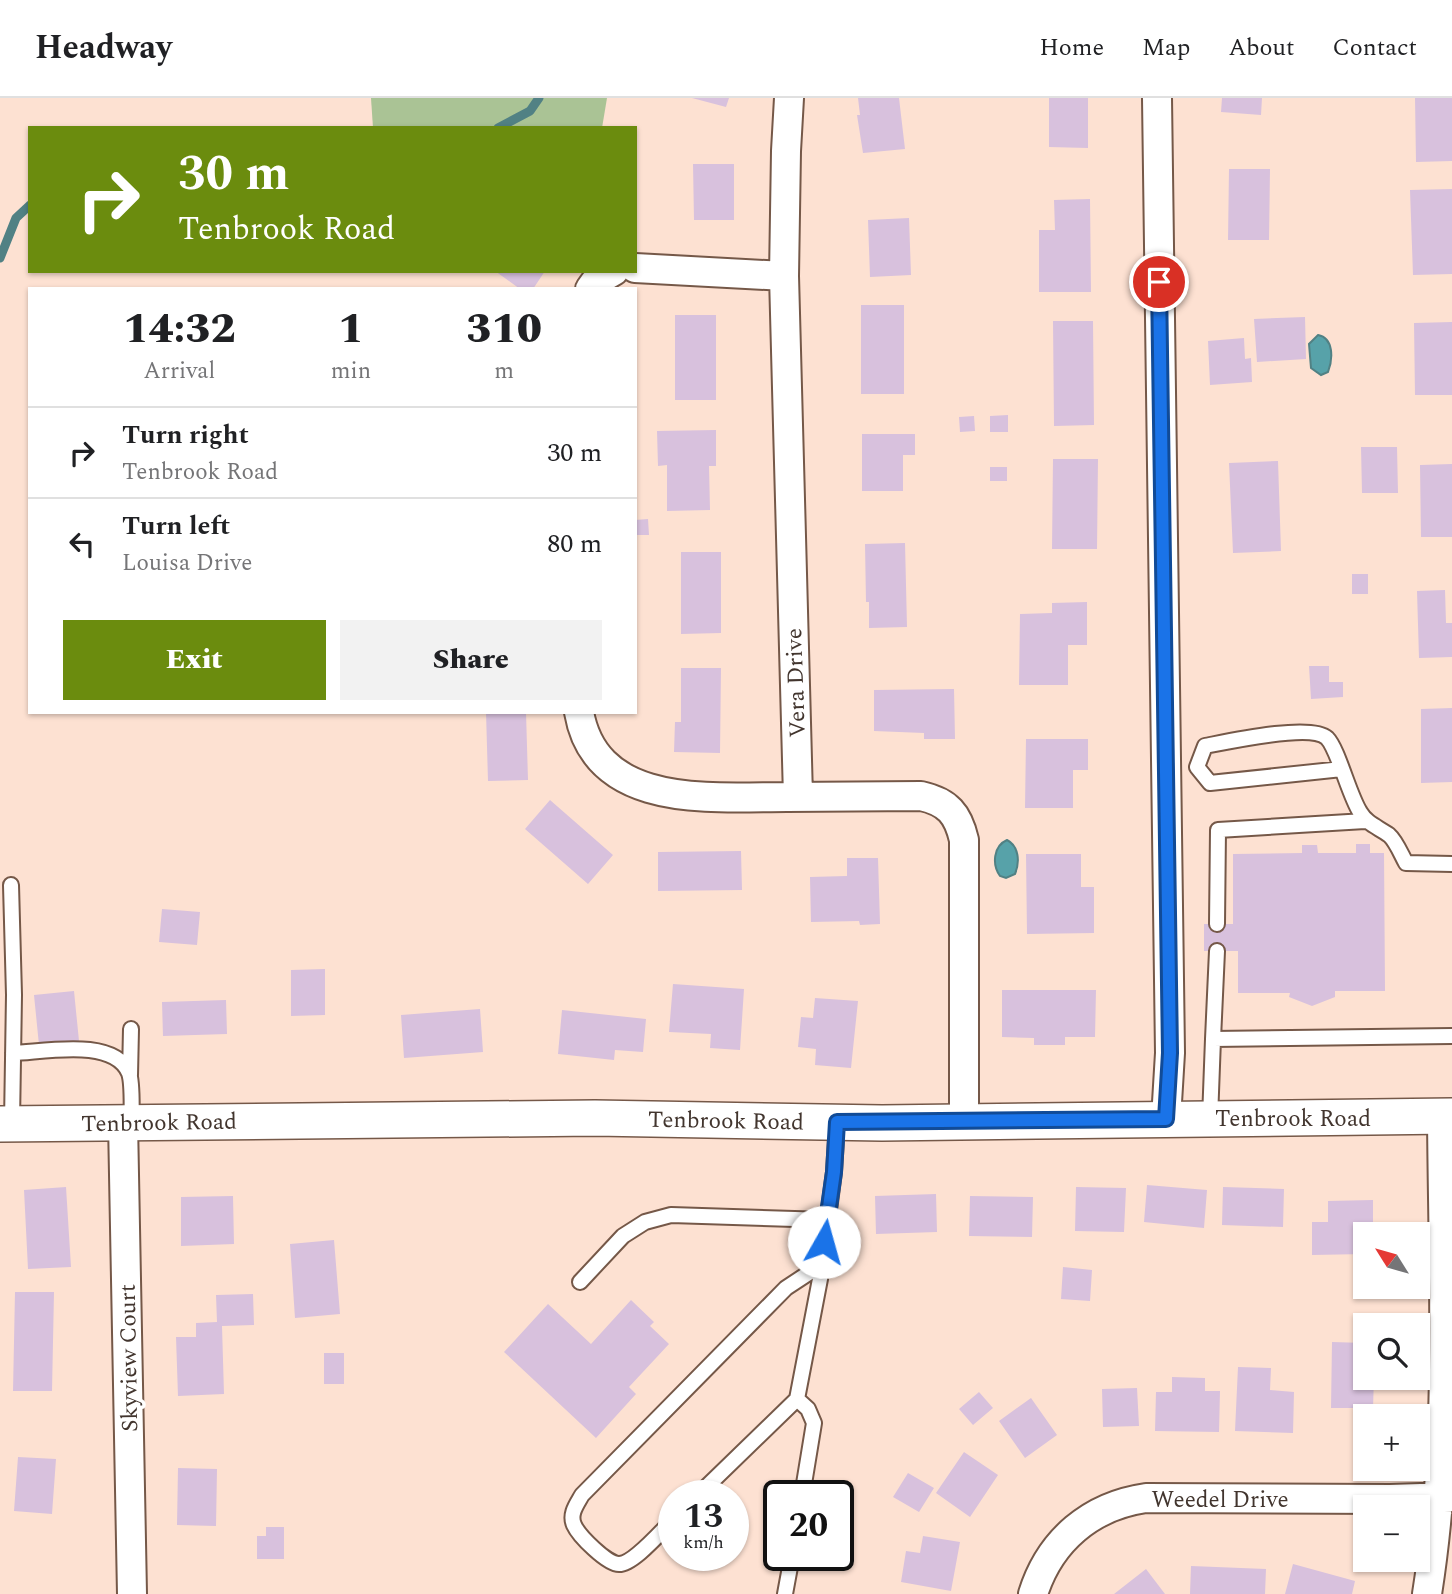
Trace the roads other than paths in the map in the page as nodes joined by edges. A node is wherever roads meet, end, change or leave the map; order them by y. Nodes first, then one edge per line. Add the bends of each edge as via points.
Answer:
1 (789, 98) edge
2 (1157, 98) edge
3 (637, 268) edge
4 (611, 273) edge
5 (784, 276) junction
6 (591, 287) edge
7 (579, 714) edge
8 (1182, 768) junction
9 (1342, 769) junction
10 (798, 797) junction
11 (1365, 821) junction
12 (1452, 864) edge
13 (10, 886) dead end
14 (1217, 924) dead end
15 (1217, 951) dead end
16 (131, 1029) dead end
17 (1452, 1037) edge
18 (1213, 1039) junction
19 (13, 1053) junction
20 (130, 1077) junction
21 (1447, 1116) edge
22 (1166, 1119) junction
23 (1210, 1119) junction
24 (964, 1121) junction
25 (128, 1122) junction
26 (837, 1122) junction
27 (6, 1124) edge
28 (827, 1220) junction
29 (821, 1265) junction
30 (580, 1282) dead end
31 (797, 1399) junction
32 (713, 1480) edge
33 (805, 1480) edge
34 (1446, 1497) edge
35 (658, 1534) edge
36 (789, 1571) edge
37 (132, 1594) edge
38 (785, 1594) edge
39 (1033, 1594) edge
40 (1427, 1594) edge

1 - 5 street, Vera Drive
2 - 8 street
3 - 5 street
4 - 6 street
5 - 10 street, Vera Drive
7 - 10 street via 598,757 643,787 687,796
8 - 9 lane via 1210,783
8 - 9 lane via 1205,746 1262,735 1316,733 1327,738
8 - 22 street
9 - 11 lane
10 - 24 street via 921,796 949,808 960,823 964,840
11 - 12 lane via 1391,836 1406,863
11 - 14 lane via 1218,831
13 - 19 lane
15 - 18 lane
16 - 20 lane
17 - 18 lane
18 - 23 lane
19 - 20 lane via 101,1050 118,1058
19 - 27 lane
20 - 25 lane
21 - 23 street, Tenbrook Road
21 - 34 street
22 - 23 street, Tenbrook Road
22 - 24 street, Tenbrook Road
24 - 26 street, Tenbrook Road
25 - 26 street, Tenbrook Road via 582,1118
25 - 27 street, Tenbrook Road
25 - 37 street, Skyview Court
26 - 28 lane
28 - 29 lane
28 - 30 lane via 671,1215 645,1222 623,1236
29 - 31 lane
29 - 35 lane via 786,1288 582,1494 572,1511 573,1525 605,1561 620,1564 632,1559
31 - 32 lane
31 - 33 lane via 814,1423
34 - 39 street, Weedel Drive via 1132,1500 1094,1514 1069,1533 1049,1557
34 - 40 street
36 - 38 lane

